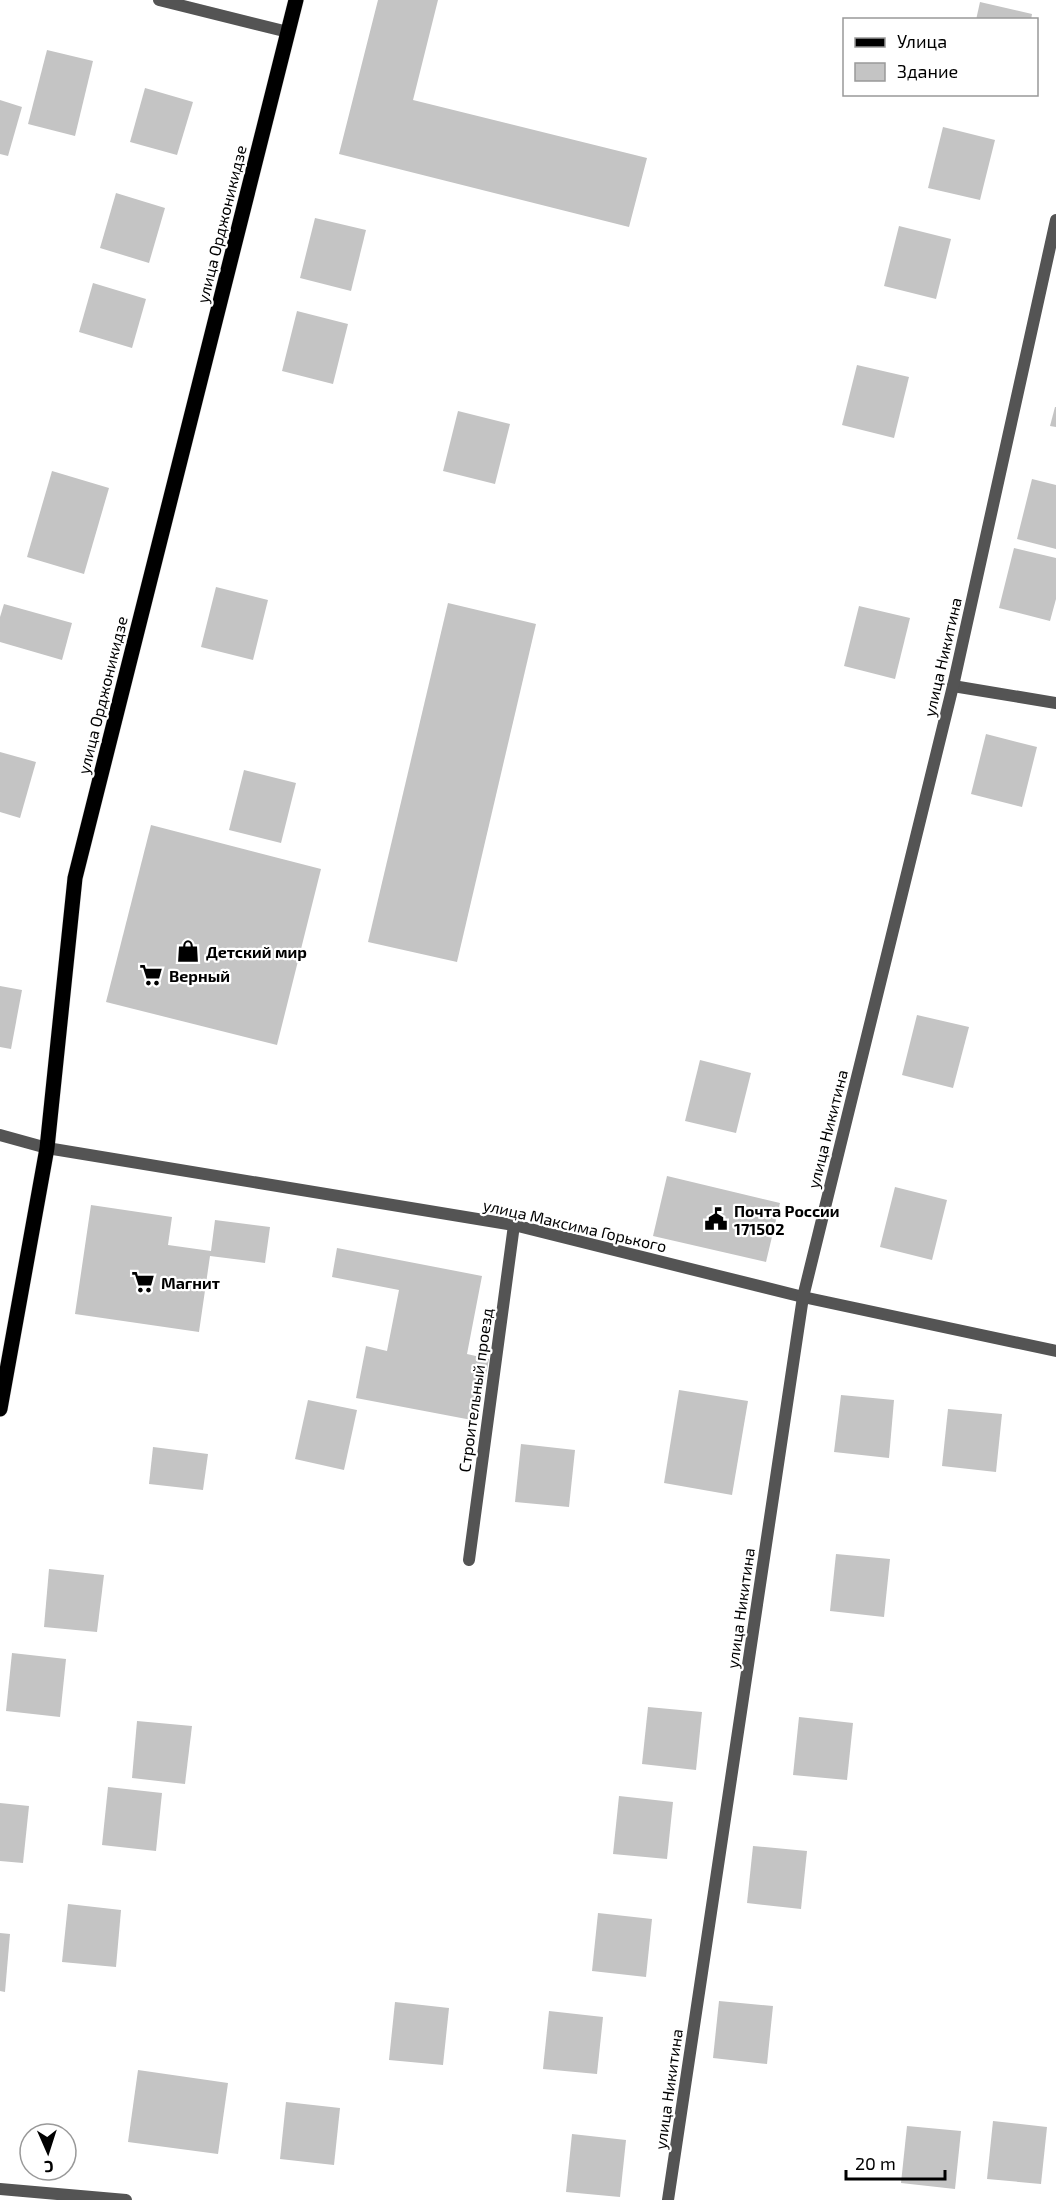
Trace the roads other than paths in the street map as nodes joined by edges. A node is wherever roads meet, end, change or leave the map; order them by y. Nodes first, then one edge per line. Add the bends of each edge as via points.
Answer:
1 (159, 0) edge
2 (296, 0) edge
3 (288, 32) junction
4 (1056, 220) edge
5 (953, 686) junction
6 (1056, 703) edge
7 (0, 1135) edge
8 (47, 1148) junction
9 (514, 1224) junction
10 (803, 1297) junction
11 (1056, 1351) edge
12 (0, 1409) edge
13 (469, 1560) dead end
14 (0, 2189) edge
15 (126, 2200) edge
16 (668, 2200) edge

1 - 3 street
2 - 3 main road, улица Орджоникидзе
3 - 8 main road, улица Орджоникидзе via 75,878
4 - 5 street, улица Никитина
5 - 6 street
5 - 10 street, улица Никитина
7 - 8 street, улица Максима Горького
8 - 9 street, улица Максима Горького
8 - 12 main road, улица Орджоникидзе
9 - 10 street, улица Максима Горького
9 - 13 street, Строительный проезд
10 - 11 street, улица Максима Горького
10 - 16 street, улица Никитина
14 - 15 street

